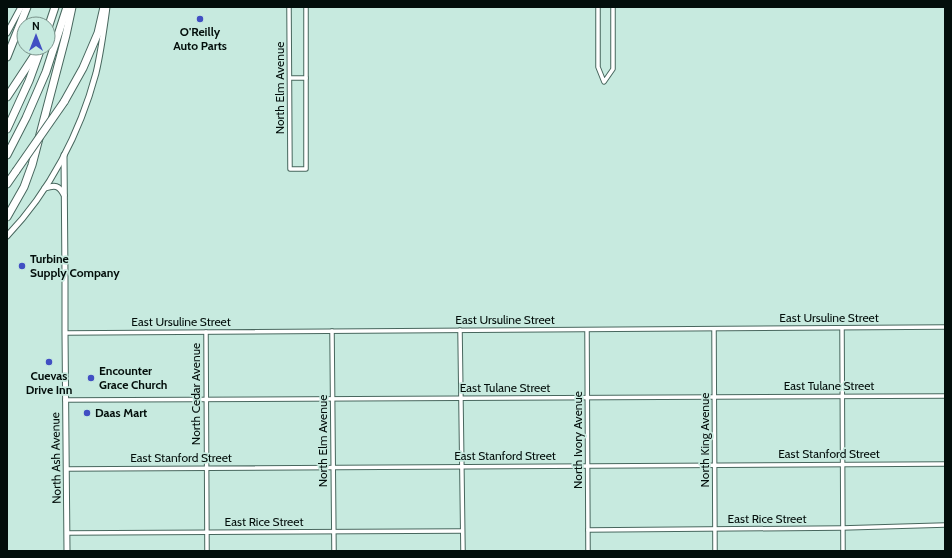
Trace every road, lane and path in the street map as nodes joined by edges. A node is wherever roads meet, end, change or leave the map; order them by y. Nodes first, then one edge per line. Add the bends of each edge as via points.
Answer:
1 (21, 7) edge
2 (27, 7) edge
3 (67, 7) edge
4 (72, 7) edge
5 (104, 7) edge
6 (107, 7) edge
7 (289, 7) edge
8 (306, 7) edge
9 (598, 7) edge
10 (613, 7) edge
11 (7, 33) edge
12 (34, 56) edge
13 (37, 56) edge
14 (7, 57) edge
15 (290, 78) junction
16 (306, 78) junction
17 (7, 96) edge
18 (7, 129) edge
19 (7, 155) edge
20 (64, 155) junction
21 (7, 184) edge
22 (45, 188) junction
23 (65, 197) junction
24 (7, 217) edge
25 (7, 236) edge
26 (945, 327) edge
27 (842, 328) junction
28 (714, 329) junction
29 (460, 330) junction
30 (587, 330) junction
31 (332, 331) junction
32 (206, 332) junction
33 (65, 333) junction
34 (842, 396) junction
35 (945, 396) edge
36 (715, 397) junction
37 (461, 398) junction
38 (587, 398) junction
39 (333, 399) junction
40 (65, 400) junction
41 (206, 400) junction
42 (842, 464) junction
43 (945, 464) edge
44 (715, 465) junction
45 (588, 466) junction
46 (333, 467) junction
47 (462, 467) junction
48 (207, 468) junction
49 (66, 469) junction
50 (945, 525) edge
51 (842, 528) junction
52 (715, 529) junction
53 (588, 530) junction
54 (334, 531) junction
55 (462, 531) junction
56 (207, 532) junction
57 (67, 533) junction
58 (67, 551) edge
59 (207, 551) edge
60 (334, 551) edge
61 (462, 551) edge
62 (588, 551) edge
63 (715, 551) edge
64 (843, 551) edge

1 - 11 street
2 - 14 highway
3 - 19 highway via 46,72
4 - 24 highway via 32,165
5 - 21 highway, bridge via 98,33 83,68 64,102
6 - 20 street via 96,73 78,127
7 - 15 street, North Elm Avenue
8 - 16 street
9 - 10 street via 598,67 604,82 613,69
12 - 17 highway
13 - 18 highway
15 - 16 street
15 - 16 street, North Elm Avenue via 290,169 306,169
20 - 22 street
20 - 23 street, North Ash Avenue
22 - 23 street via 58,187
22 - 25 street
23 - 33 street, North Ash Avenue
26 - 27 street, East Ursuline Street
27 - 28 street, East Ursuline Street
27 - 34 street
28 - 30 street, East Ursuline Street
28 - 36 street, North King Avenue
29 - 30 street, East Ursuline Street
29 - 31 street, East Ursuline Street
29 - 37 street
30 - 38 street, North Ivory Avenue
31 - 32 street, East Ursuline Street
31 - 39 street, North Elm Avenue
32 - 33 street, East Ursuline Street
32 - 41 street, North Cedar Avenue
33 - 40 street, North Ash Avenue
34 - 35 street, East Tulane Street
34 - 36 street, East Tulane Street
34 - 42 street
36 - 38 street, East Tulane Street
36 - 44 street, North King Avenue
37 - 38 street, East Tulane Street
37 - 39 street, East Tulane Street
37 - 47 street
38 - 45 street, North Ivory Avenue
39 - 41 street, East Tulane Street
39 - 46 street, North Elm Avenue
40 - 41 street, East Tulane Street
40 - 49 street, North Ash Avenue
41 - 48 street, North Cedar Avenue
42 - 43 street, East Stanford Street
42 - 44 street, East Stanford Street
42 - 51 street
44 - 45 street, East Stanford Street
44 - 52 street, North King Avenue
45 - 47 street, East Stanford Street
45 - 53 street, North Ivory Avenue
46 - 47 street, East Stanford Street
46 - 48 street, East Stanford Street
46 - 54 street, North Elm Avenue
47 - 55 street
48 - 49 street, East Stanford Street
48 - 56 street, North Cedar Avenue
49 - 57 street, North Ash Avenue
50 - 51 street, East Rice Street
51 - 52 street, East Rice Street
51 - 64 street
52 - 53 street, East Rice Street
52 - 63 street, North King Avenue
53 - 62 street, North Ivory Avenue
54 - 55 street, East Rice Street
54 - 56 street, East Rice Street
54 - 60 street, North Elm Avenue
55 - 61 street
56 - 57 street, East Rice Street
56 - 59 street, North Cedar Avenue
57 - 58 street, North Ash Avenue

